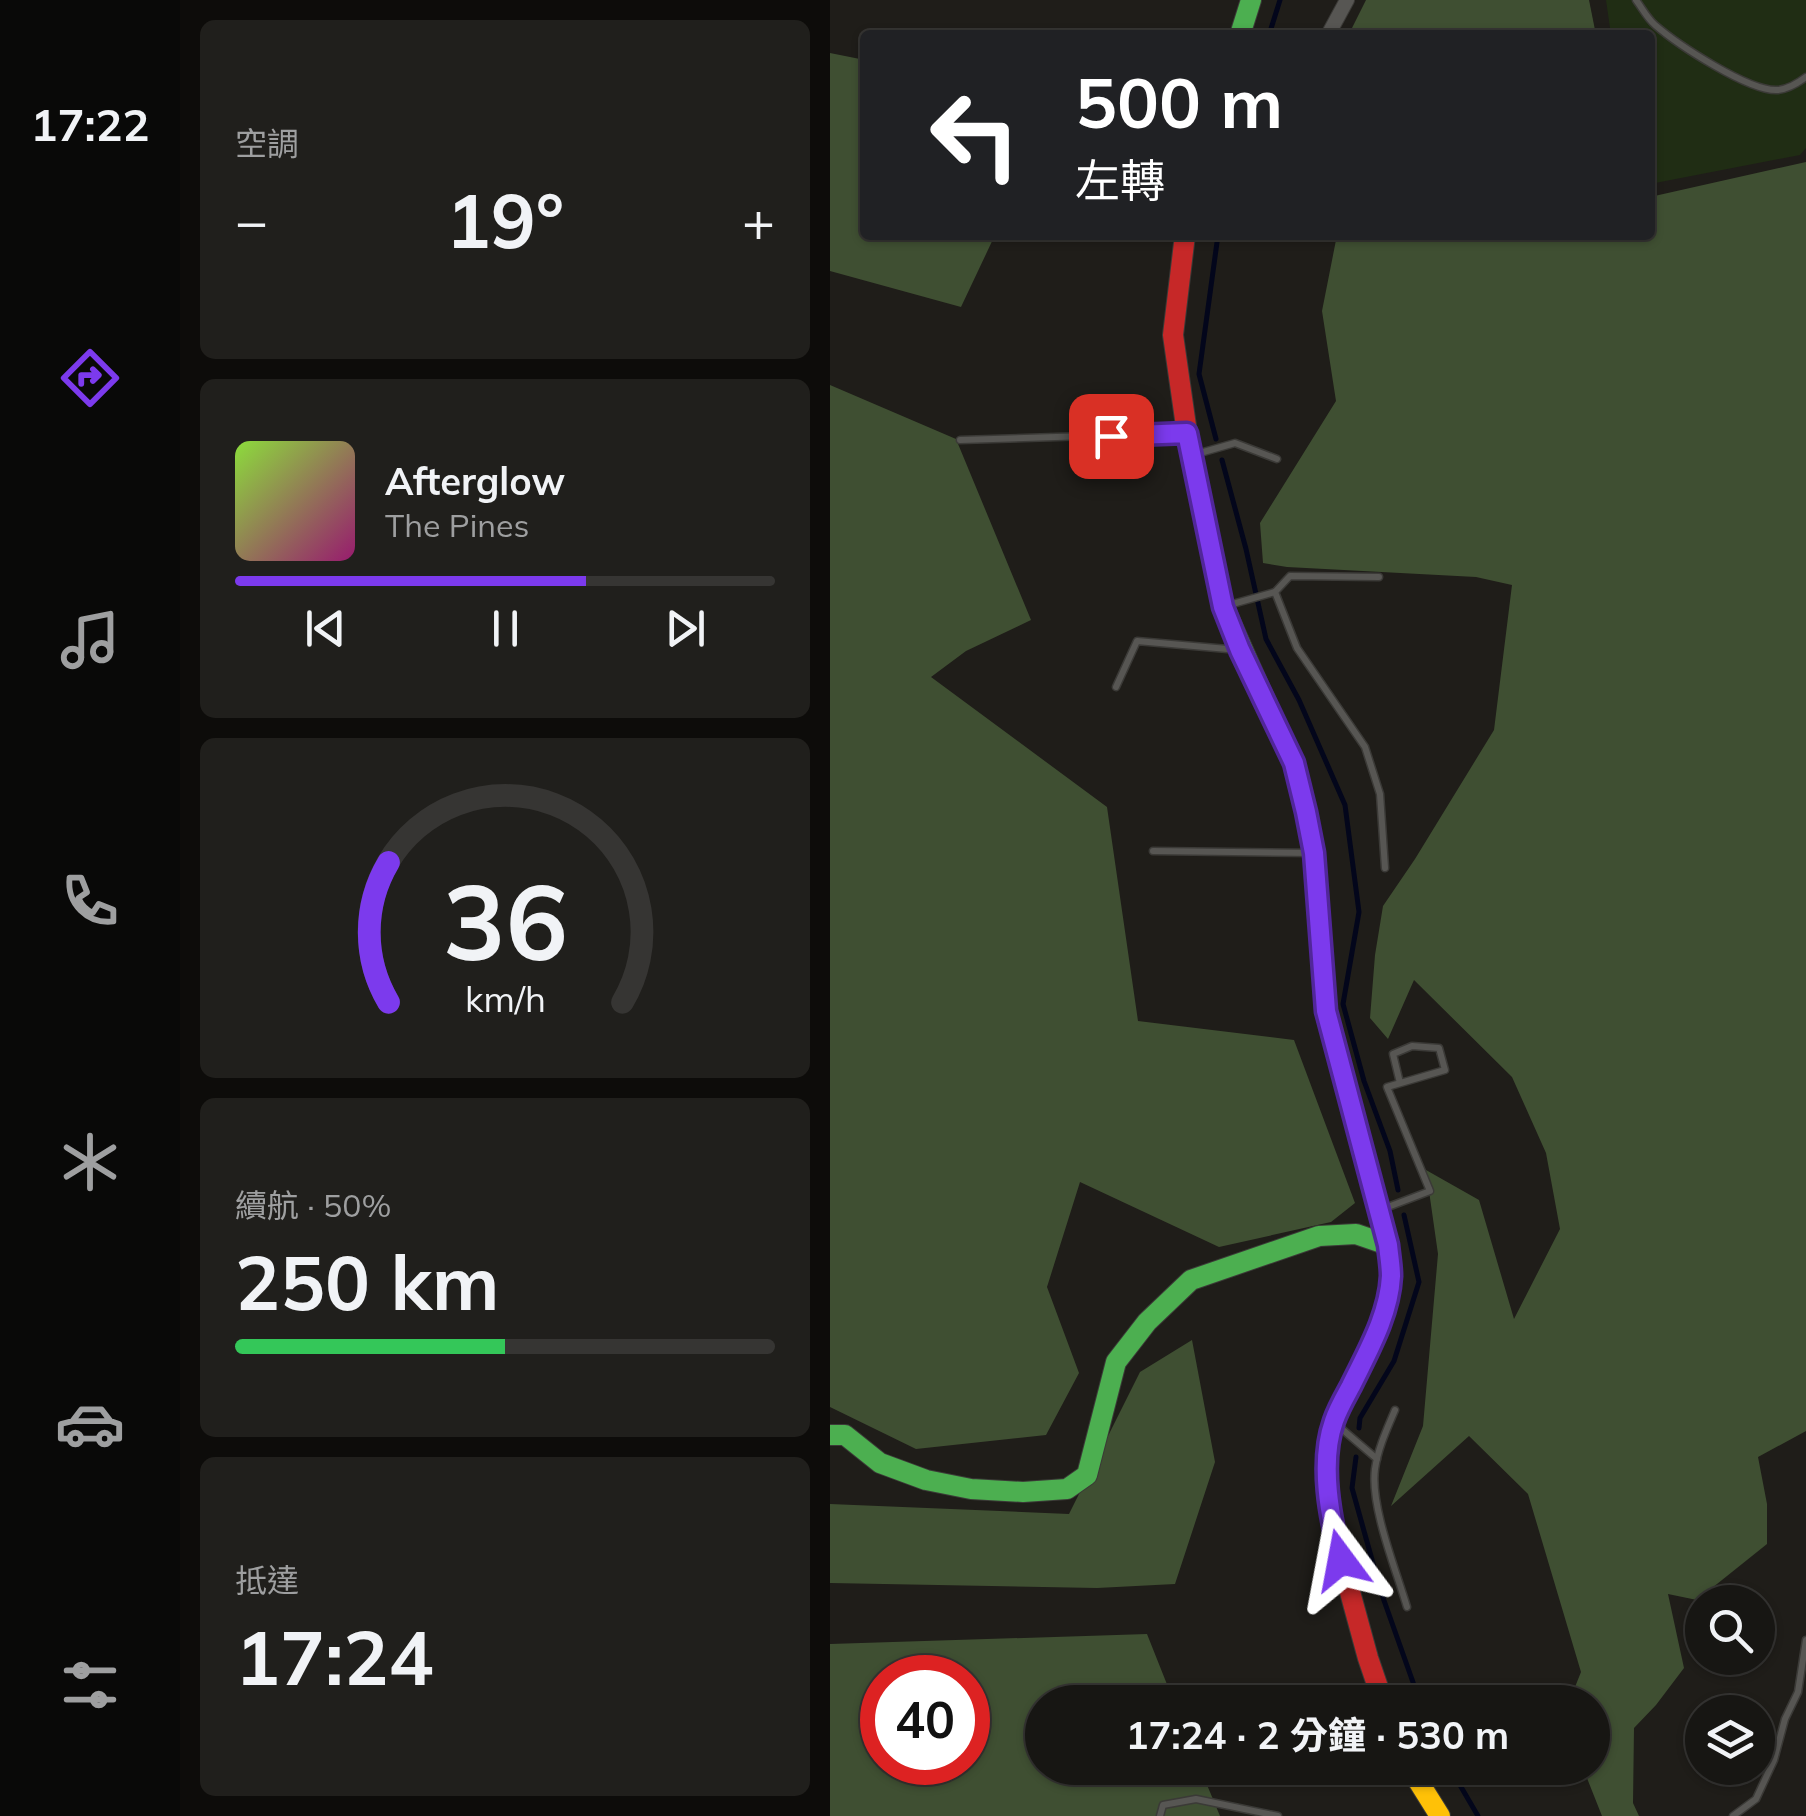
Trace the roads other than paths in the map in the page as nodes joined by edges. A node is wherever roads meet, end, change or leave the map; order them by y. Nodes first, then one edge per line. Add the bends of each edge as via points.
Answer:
1 (1251, 0) edge
2 (1347, 0) edge
3 (1636, 0) edge
4 (1242, 30) edge
5 (1331, 30) edge
6 (1806, 77) edge
7 (1184, 240) edge
8 (1187, 433) junction
9 (960, 440) dead end
10 (1192, 455) junction
11 (1277, 459) dead end
12 (1379, 578) dead end
13 (1275, 592) junction
14 (1223, 607) junction
15 (1240, 650) junction
16 (1116, 687) dead end
17 (1153, 850) dead end
18 (1314, 853) junction
19 (1385, 868) dead end
20 (1400, 1084) junction
21 (1379, 1211) junction
22 (1388, 1245) junction
23 (1396, 1410) dead end
24 (1333, 1422) junction
25 (830, 1435) edge
26 (1377, 1459) junction
27 (1407, 1606) dead end
28 (1806, 1640) edge
29 (1377, 1685) edge
30 (1421, 1785) edge
31 (1160, 1816) edge
32 (1278, 1816) edge
33 (1440, 1816) edge
34 (1733, 1816) edge

1 - 4 street
2 - 5 street
3 - 6 lane via 1676,41 1746,82 1780,90
7 - 8 street via 1173,335
8 - 9 lane
8 - 10 street
10 - 11 lane via 1235,443
10 - 14 street
12 - 13 lane via 1290,576
13 - 14 lane
13 - 19 lane via 1297,648 1365,747 1380,794
14 - 15 street
15 - 16 lane via 1137,642
15 - 18 street via 1294,763
17 - 18 lane
18 - 21 street via 1326,1011
20 - 20 lane via 1445,1070 1439,1048 1412,1046 1394,1054
20 - 21 lane via 1387,1087 1430,1191
21 - 22 street
22 - 24 street via 1387,1303
22 - 25 street via 1356,1234 1319,1236 1192,1280 1116,1362 1087,1474 1068,1489 971,1489 926,1480 880,1462 846,1435
23 - 26 lane
24 - 26 lane
24 - 29 street via 1327,1486 1332,1526
26 - 27 lane via 1378,1508
28 - 34 lane via 1798,1692 1774,1760 1756,1799
30 - 33 street
31 - 32 lane via 1163,1805 1196,1799

